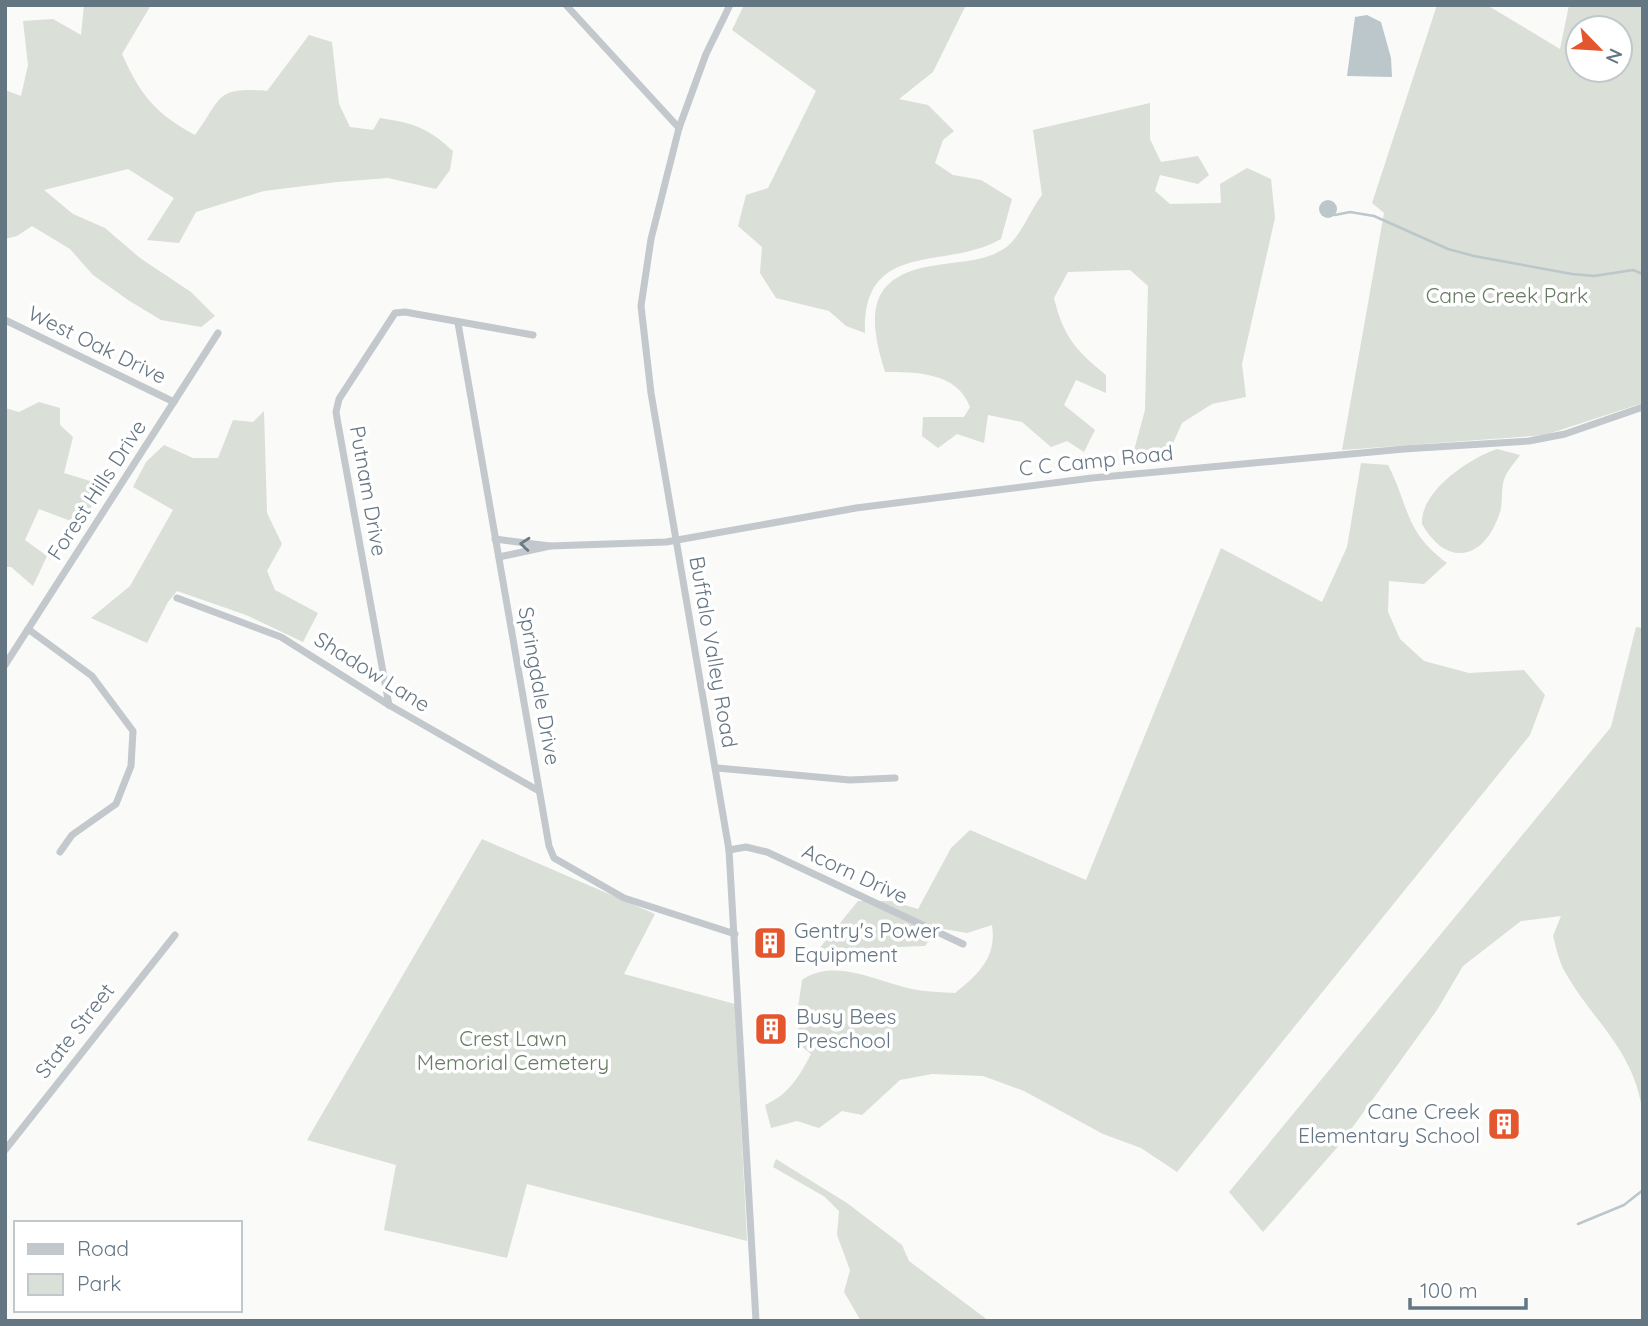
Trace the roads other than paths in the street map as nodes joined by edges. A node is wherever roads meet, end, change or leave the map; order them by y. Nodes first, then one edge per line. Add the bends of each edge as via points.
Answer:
1 (566, 5) edge
2 (730, 5) edge
3 (679, 128) junction
4 (5, 320) edge
5 (458, 323) junction
6 (218, 333) dead end
7 (533, 335) dead end
8 (174, 402) junction
9 (1643, 407) edge
10 (495, 539) junction
11 (675, 539) junction
12 (550, 546) junction
13 (499, 558) junction
14 (177, 598) dead end
15 (28, 629) junction
16 (5, 664) edge
17 (389, 705) junction
18 (717, 768) junction
19 (895, 778) dead end
20 (539, 792) junction
21 (729, 850) junction
22 (60, 852) dead end
23 (735, 934) junction
24 (174, 935) dead end
25 (963, 944) dead end
26 (5, 1150) edge
27 (756, 1321) edge

1 - 3 street
2 - 3 street, Buffalo Valley Road
3 - 11 street, Buffalo Valley Road via 651,239 641,306
4 - 8 street, West Oak Drive
5 - 7 street, Putnam Drive
5 - 10 street, Springdale Drive
5 - 17 street, Putnam Drive via 395,313 339,399 336,412
6 - 8 street, Forest Hills Drive
8 - 15 street, Forest Hills Drive
9 - 11 street, C C Camp Road via 1565,434 1529,441 1092,478 856,508
12 -> 10 street
10 - 13 street, Springdale Drive
11 - 12 street, C C Camp Road via 649,544
11 - 18 street, Buffalo Valley Road
12 - 13 street
13 - 20 street, Springdale Drive
14 - 17 street, Shadow Lane via 281,637
15 - 16 street, Forest Hills Drive
15 - 22 street via 92,676 133,731 131,766 116,804 72,835
17 - 20 street, Shadow Lane
18 - 19 street via 828,779
18 - 21 street, Buffalo Valley Road
20 - 23 street, Springdale Drive via 549,846 554,858 567,868 646,907
21 - 23 street, Buffalo Valley Road
21 - 25 street, Acorn Drive via 746,847 767,852
23 - 27 street, Buffalo Valley Road
24 - 26 street, State Street

